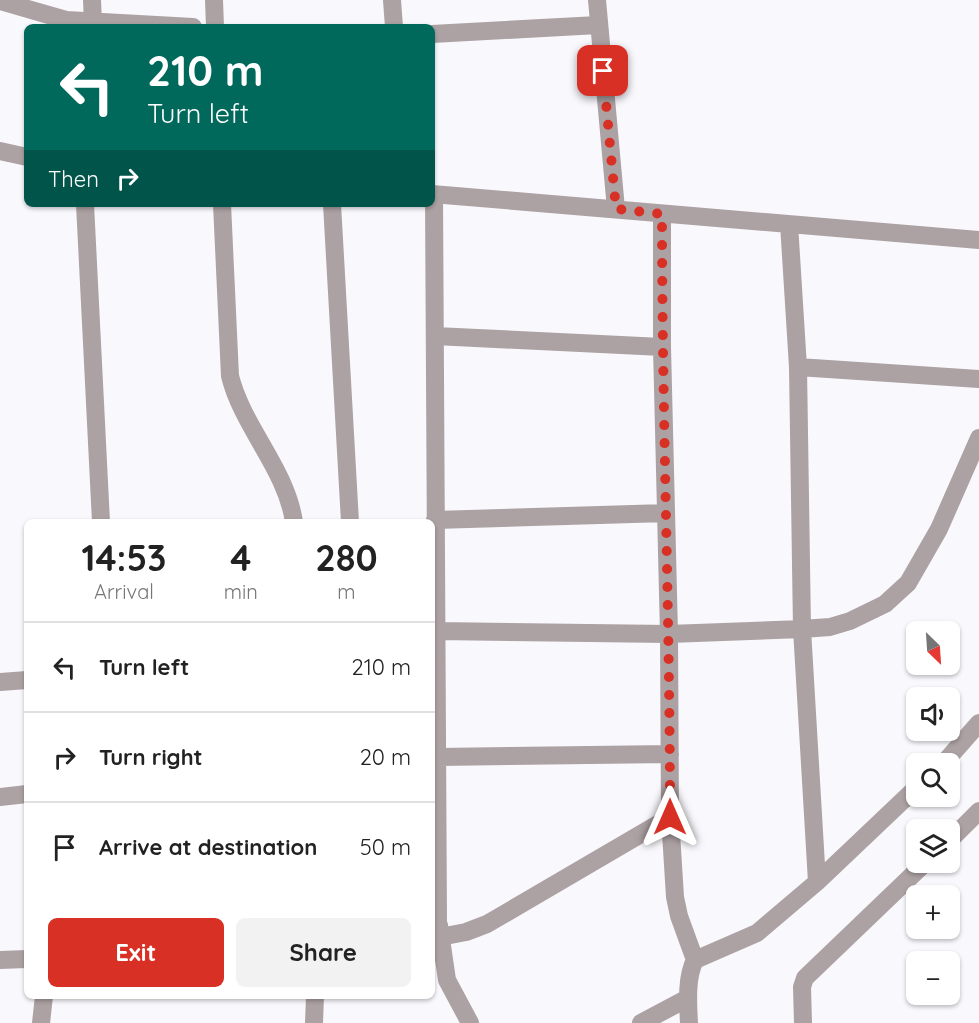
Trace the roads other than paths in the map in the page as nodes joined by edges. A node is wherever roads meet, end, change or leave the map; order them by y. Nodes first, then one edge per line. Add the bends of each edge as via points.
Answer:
1 (92, 0) edge
2 (214, 0) edge
3 (392, 0) edge
4 (597, 0) edge
5 (0, 1) edge
6 (93, 23) junction
7 (118, 24) edge
8 (215, 24) edge
9 (394, 24) edge
10 (598, 25) junction
11 (435, 34) edge
12 (0, 150) edge
13 (24, 156) edge
14 (435, 194) edge
15 (85, 207) edge
16 (222, 207) edge
17 (332, 207) edge
18 (433, 207) edge
19 (616, 209) junction
20 (662, 214) junction
21 (789, 224) junction
22 (979, 240) edge
23 (435, 336) junction
24 (662, 347) junction
25 (798, 367) junction
26 (979, 379) edge
27 (979, 438) edge
28 (666, 513) junction
29 (101, 519) edge
30 (293, 519) edge
31 (350, 519) edge
32 (435, 520) junction
33 (802, 629) junction
34 (437, 631) junction
35 (669, 634) junction
36 (24, 680) edge
37 (0, 682) edge
38 (979, 723) edge
39 (953, 753) edge
40 (670, 754) junction
41 (438, 757) junction
42 (24, 794) edge
43 (0, 797) edge
44 (906, 798) edge
45 (979, 811) edge
46 (670, 817) junction
47 (960, 830) edge
48 (915, 873) edge
49 (818, 882) junction
50 (437, 926) edge
51 (24, 959) edge
52 (0, 960) edge
53 (695, 960) junction
54 (688, 998) junction
55 (44, 999) edge
56 (315, 999) edge
57 (41, 1023) edge
58 (314, 1023) edge
59 (470, 1023) edge
60 (641, 1023) edge
61 (689, 1023) edge
62 (803, 1023) edge

1 - 6 street
2 - 8 street
3 - 9 street
4 - 10 street
5 - 6 street via 66,20
6 - 7 street
10 - 11 street
10 - 19 street
12 - 13 street
14 - 19 street
15 - 29 street
16 - 30 street via 230,376 282,482
17 - 31 street
18 - 23 street
19 - 20 street
20 - 21 street
20 - 24 street
21 - 22 street
21 - 25 street
23 - 24 street
23 - 32 street
24 - 28 street
25 - 26 street
25 - 33 street
27 - 33 street via 939,529 901,592 850,621
28 - 32 street
28 - 35 street
32 - 34 street
33 - 35 street
33 - 49 street
34 - 35 street
34 - 41 street
35 - 40 street
36 - 37 street
38 - 39 street
40 - 41 street
40 - 46 street
41 - 50 street
42 - 43 street
44 - 49 street
45 - 47 street
46 - 50 street via 487,924 466,932
46 - 53 street via 675,897
48 - 62 street via 806,978 802,987
49 - 53 street via 751,937
50 - 59 street via 447,980
51 - 52 street
53 - 54 street
54 - 60 street
54 - 61 street
55 - 57 street
56 - 58 street

